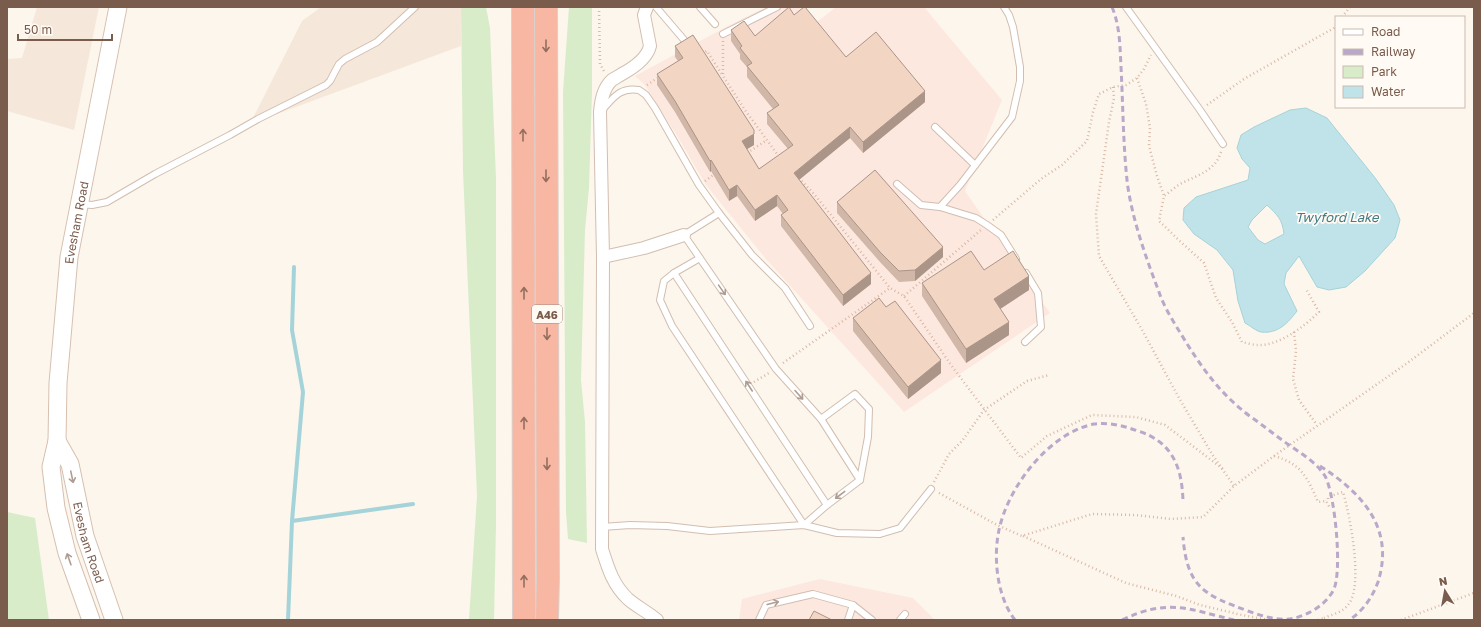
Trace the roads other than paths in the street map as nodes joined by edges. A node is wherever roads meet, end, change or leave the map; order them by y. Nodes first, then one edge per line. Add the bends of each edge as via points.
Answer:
1 (118, 7) edge
2 (415, 7) edge
3 (523, 7) edge
4 (546, 7) edge
5 (647, 7) edge
6 (656, 7) edge
7 (700, 7) edge
8 (777, 7) edge
9 (1004, 7) edge
10 (1126, 7) edge
11 (715, 24) dead end
12 (723, 34) road end
13 (685, 41) edge
14 (600, 112) junction
15 (935, 127) dead end
16 (1223, 144) road end
17 (975, 164) junction
18 (897, 184) dead end
19 (78, 204) junction
20 (940, 207) junction
21 (719, 213) junction
22 (684, 235) junction
23 (603, 257) junction
24 (700, 258) junction
25 (674, 273) junction
26 (810, 326) dead end
27 (1025, 342) dead end
28 (820, 419) junction
29 (57, 441) junction
30 (860, 480) junction
31 (931, 489) road end
32 (827, 504) junction
33 (804, 525) junction
34 (602, 527) junction
35 (853, 605) junction
36 (905, 614) dead end
37 (91, 620) edge
38 (114, 620) edge
39 (524, 620) edge
40 (547, 620) edge
41 (657, 620) edge
42 (759, 620) edge
43 (848, 620) edge
44 (872, 620) edge
45 (900, 620) edge

1 - 19 main road, Evesham Road
2 - 19 lane via 378,42 339,64 326,85 154,174 107,202
39 -> 3 highway, A46
4 -> 40 highway, A46
5 - 14 street via 644,15 649,51 636,65 612,80 601,100
6 - 13 lane
7 - 11 lane
8 - 12 lane
9 - 17 lane via 1010,15 1013,27 1020,81 1012,117
10 - 16 lane
14 - 21 lane via 619,92 625,89 639,90 655,108 699,185
14 - 23 street
15 - 17 lane
17 - 20 lane
18 - 20 lane via 921,205
19 - 29 main road, Evesham Road via 63,319
20 - 27 lane via 976,218 1001,235 1038,293 1041,327
21 - 22 lane
21 - 26 lane via 752,255 785,288
22 - 23 street via 644,248
22 - 24 lane
23 - 34 street
24 - 25 lane
24 -> 28 lane via 776,368
32 -> 25 lane
25 - 33 lane via 664,281 660,300 672,326
28 - 30 lane
28 - 30 lane via 855,394 869,409 868,437
37 -> 29 main road, Evesham Road via 67,553 56,508 51,467
29 -> 38 main road, Evesham Road via 70,464 85,536
30 -> 32 lane
31 - 33 lane via 900,528 880,534 838,533
32 - 33 lane
33 - 34 lane via 710,531 667,526
34 - 41 street via 602,549 610,576 628,599
42 -> 35 lane via 766,605 814,594
35 - 43 lane
35 - 44 lane
36 - 45 lane

